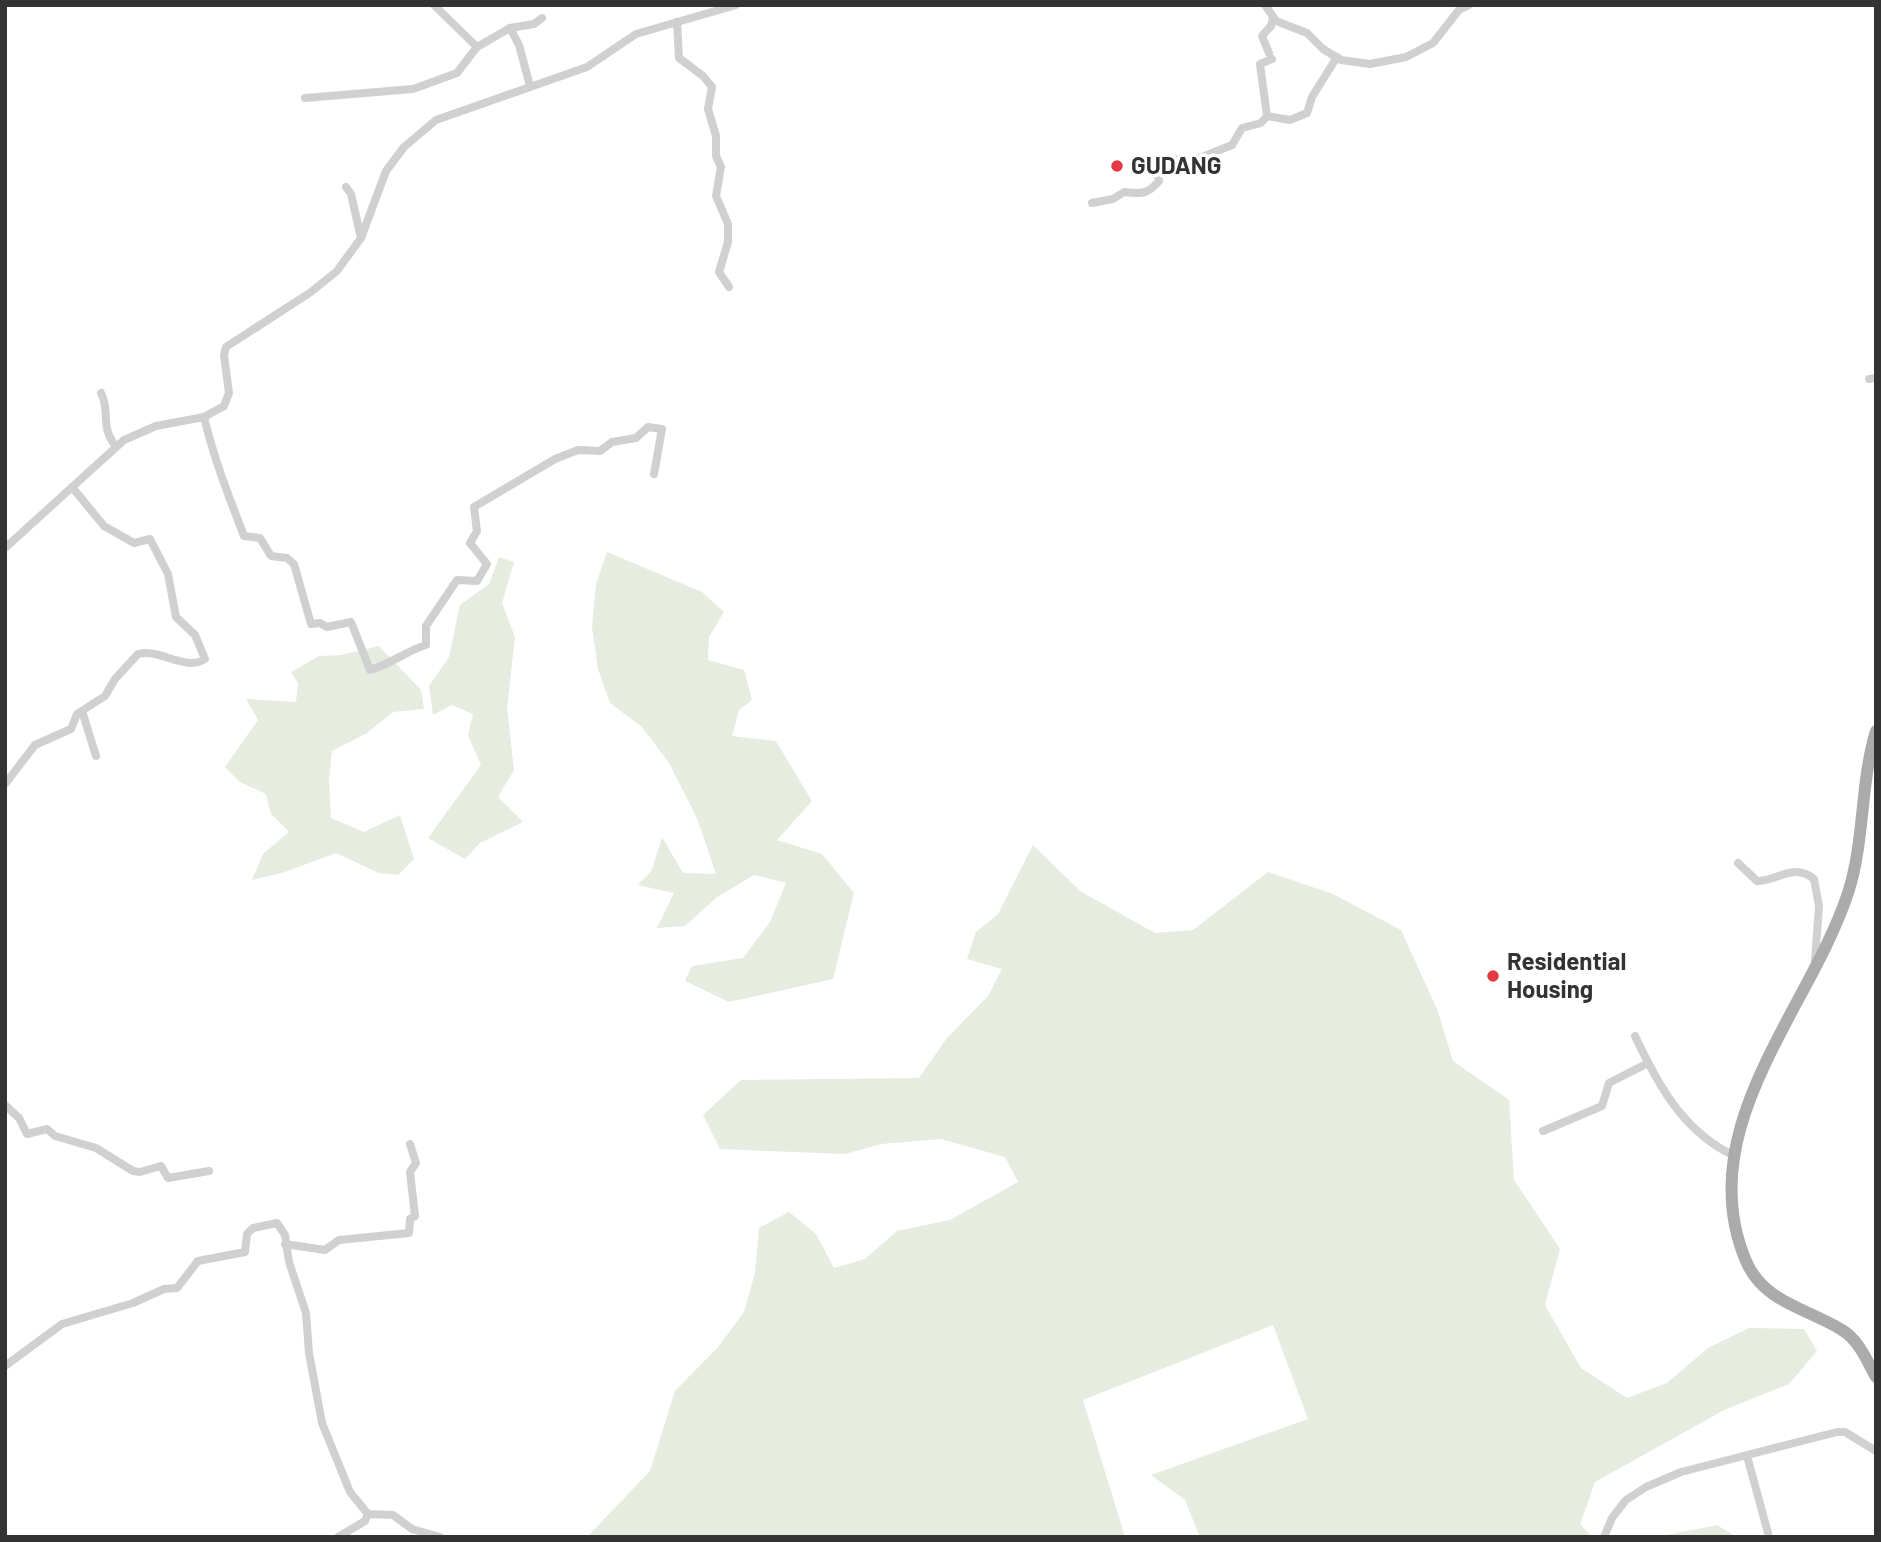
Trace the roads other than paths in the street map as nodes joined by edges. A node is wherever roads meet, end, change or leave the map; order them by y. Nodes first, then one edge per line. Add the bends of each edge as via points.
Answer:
1 (434, 5) edge
2 (736, 5) edge
3 (1265, 5) edge
4 (1469, 5) edge
5 (1273, 17) junction
6 (542, 18) dead end
7 (677, 22) junction
8 (510, 28) junction
9 (478, 47) junction
10 (1337, 57) junction
11 (530, 86) junction
12 (305, 98) dead end
13 (1267, 116) junction
14 (346, 187) dead end
15 (1092, 202) dead end
16 (361, 238) junction
17 (729, 287) dead end
18 (102, 393) dead end
19 (204, 418) junction
20 (116, 447) junction
21 (654, 474) dead end
22 (72, 487) junction
23 (5, 548) edge
24 (82, 711) junction
25 (1876, 731) edge
26 (96, 756) dead end
27 (5, 783) edge
28 (1738, 863) dead end
29 (1815, 967) junction
30 (1635, 1036) dead end
31 (1648, 1063) junction
32 (5, 1105) edge
33 (1543, 1131) dead end
34 (411, 1144) dead end
35 (1735, 1156) junction
36 (209, 1171) dead end
37 (285, 1244) junction
38 (5, 1366) edge
39 (1876, 1377) edge
40 (1876, 1451) edge
41 (1747, 1456) junction
42 (368, 1514) junction
43 (1768, 1533) dead end
44 (338, 1537) edge
45 (440, 1537) edge
46 (1605, 1537) edge

1 - 9 street
2 - 7 street
3 - 5 street
4 - 10 street via 1459,10 1433,43 1406,57 1370,64
5 - 10 street via 1307,33
5 - 13 street via 1262,36 1270,56 1260,64
6 - 8 street
7 - 11 street via 627,38 587,67
7 - 17 street via 679,58 712,87 708,109 721,167 716,196 728,224 719,272
8 - 9 street
8 - 11 street
9 - 12 street via 457,73 413,89
10 - 13 street via 1307,113 1290,120
11 - 16 street via 436,120 421,131 386,172
13 - 15 street via 1241,129 1232,145 1188,163 1178,159 1162,165 1158,181 1148,191 1124,192 1113,200
14 - 16 street
16 - 19 street via 337,271 311,292 226,347 229,393 224,406
18 - 20 street via 105,429
19 - 20 street via 138,431
19 - 21 street via 220,479 244,536 260,538 271,556 294,564 311,624 327,627 351,622 370,670 426,645 426,626 457,580 477,581 486,569 470,543 477,531 474,508 553,460 578,450 600,451 612,442 636,438 648,426 662,429
20 - 22 street
22 - 23 street
22 - 24 street via 103,526 134,543 150,539 168,574 176,617 195,635 205,659 188,663 158,654 138,654 104,696
24 - 26 street
24 - 27 street via 65,733 35,746
25 - 29 main road via 1849,889
28 - 29 street via 1756,881 1794,871 1814,878 1819,906
29 - 35 main road via 1767,1057 1744,1114
30 - 31 street
31 - 33 street via 1609,1083 1602,1106
31 - 35 street via 1692,1129
32 - 36 street via 27,1134 47,1129 55,1136 96,1148 133,1171 162,1166 168,1178
34 - 37 street via 416,1163 410,1172 415,1216 410,1219 409,1233 339,1241 325,1250
35 - 39 main road via 1737,1226 1754,1275 1774,1297 1844,1331
37 - 38 street via 277,1223 253,1228 247,1234 245,1252 198,1261 177,1288 62,1324
37 - 42 street via 306,1313 322,1423 350,1492
40 - 41 street via 1842,1432
41 - 43 street
41 - 46 street via 1681,1472 1646,1487 1626,1500
42 - 44 street via 365,1521
42 - 45 street via 393,1515 412,1529

